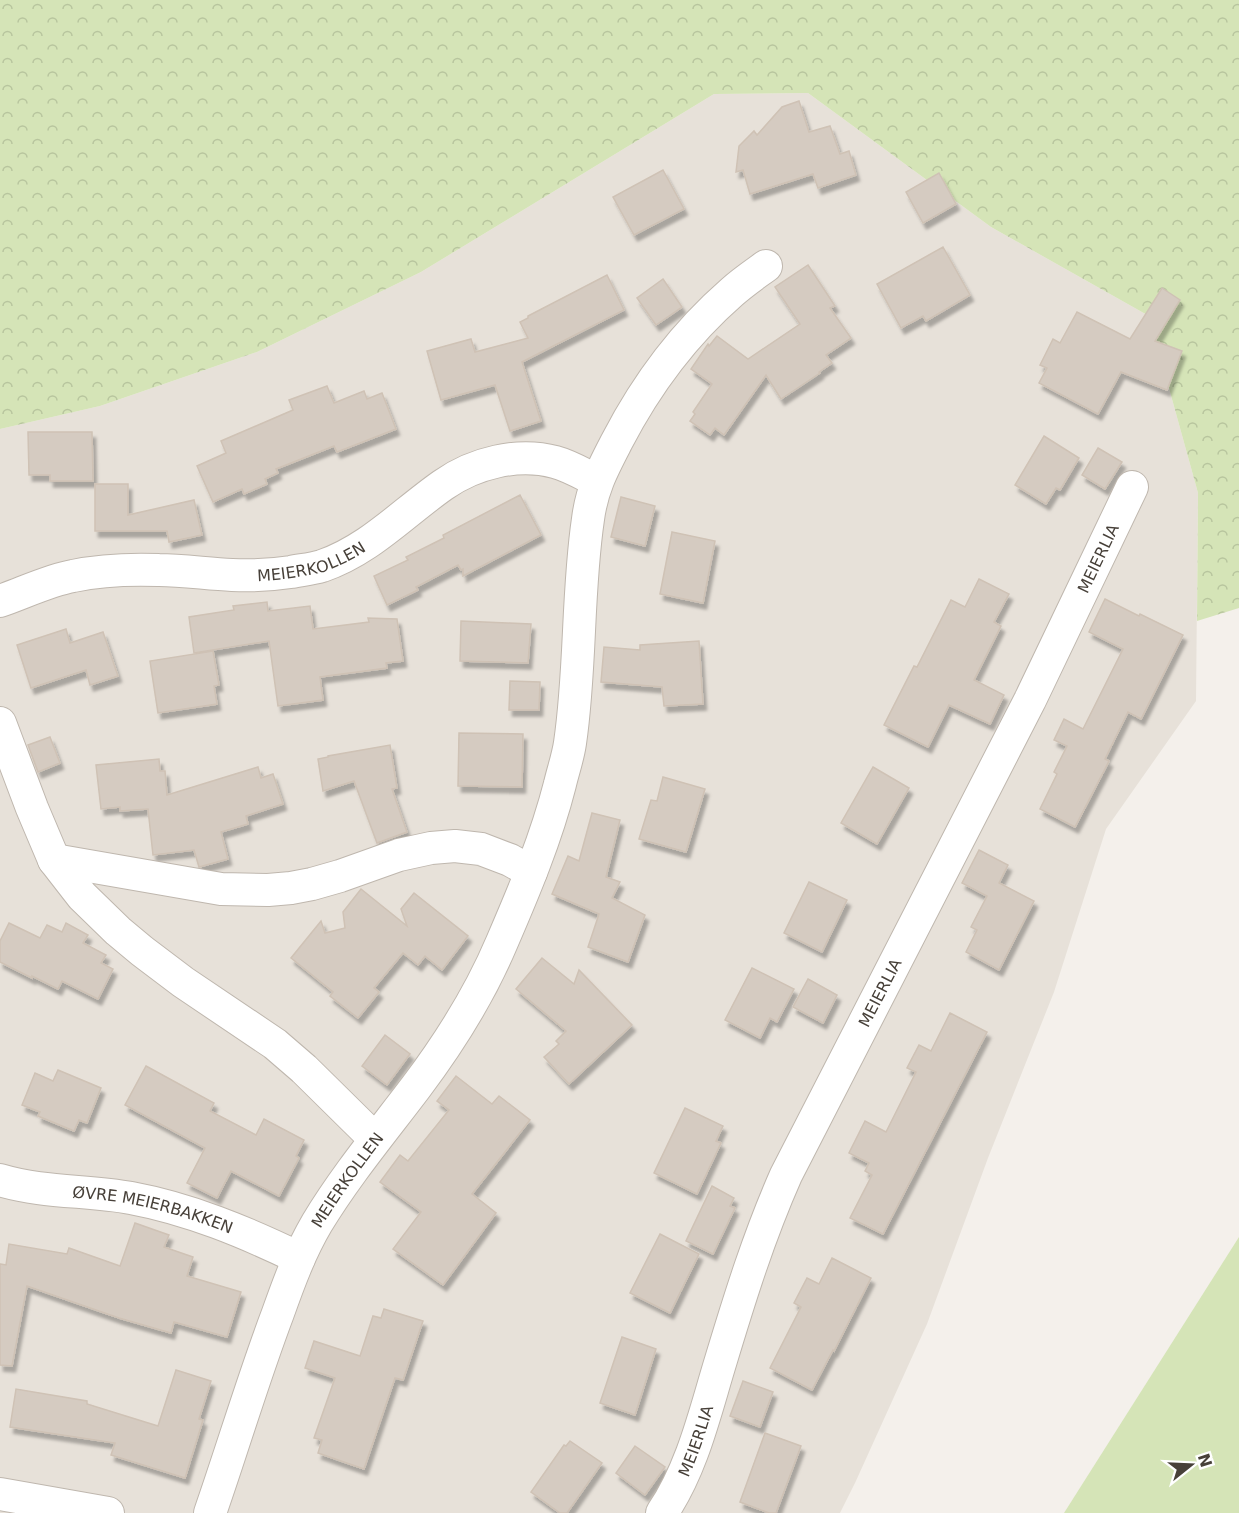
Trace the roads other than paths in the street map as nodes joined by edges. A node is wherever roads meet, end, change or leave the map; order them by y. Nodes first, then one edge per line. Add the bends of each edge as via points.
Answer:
1 (766, 266) dead end
2 (597, 481) junction
3 (1131, 487) dead end
4 (0, 601) edge
5 (0, 723) edge
6 (54, 860) junction
7 (531, 872) junction
8 (375, 1139) junction
9 (0, 1180) edge
10 (299, 1258) junction
11 (0, 1494) edge
12 (108, 1513) edge
13 (210, 1513) edge
14 (662, 1513) edge

1 - 2 street, MEIERKOLLEN via 733,291 667,361 644,392
2 - 4 street, MEIERKOLLEN via 554,462 493,462 465,472 370,542 320,566 251,576 109,571 72,576
2 - 7 street, MEIERKOLLEN via 588,517 569,747 556,802
3 - 14 street, MEIERLIA via 1030,700 786,1175 744,1281 685,1474
5 - 6 street
6 - 7 street via 221,889 291,888 399,855 454,846 482,849
6 - 8 street via 82,896 118,931 183,982 275,1044
7 - 8 street, MEIERKOLLEN via 485,979 455,1031
8 - 10 street, MEIERKOLLEN via 344,1180
9 - 10 street, ØVRE MEIERBAKKEN via 169,1206
10 - 13 street, MEIERKOLLEN via 266,1343
11 - 12 street

